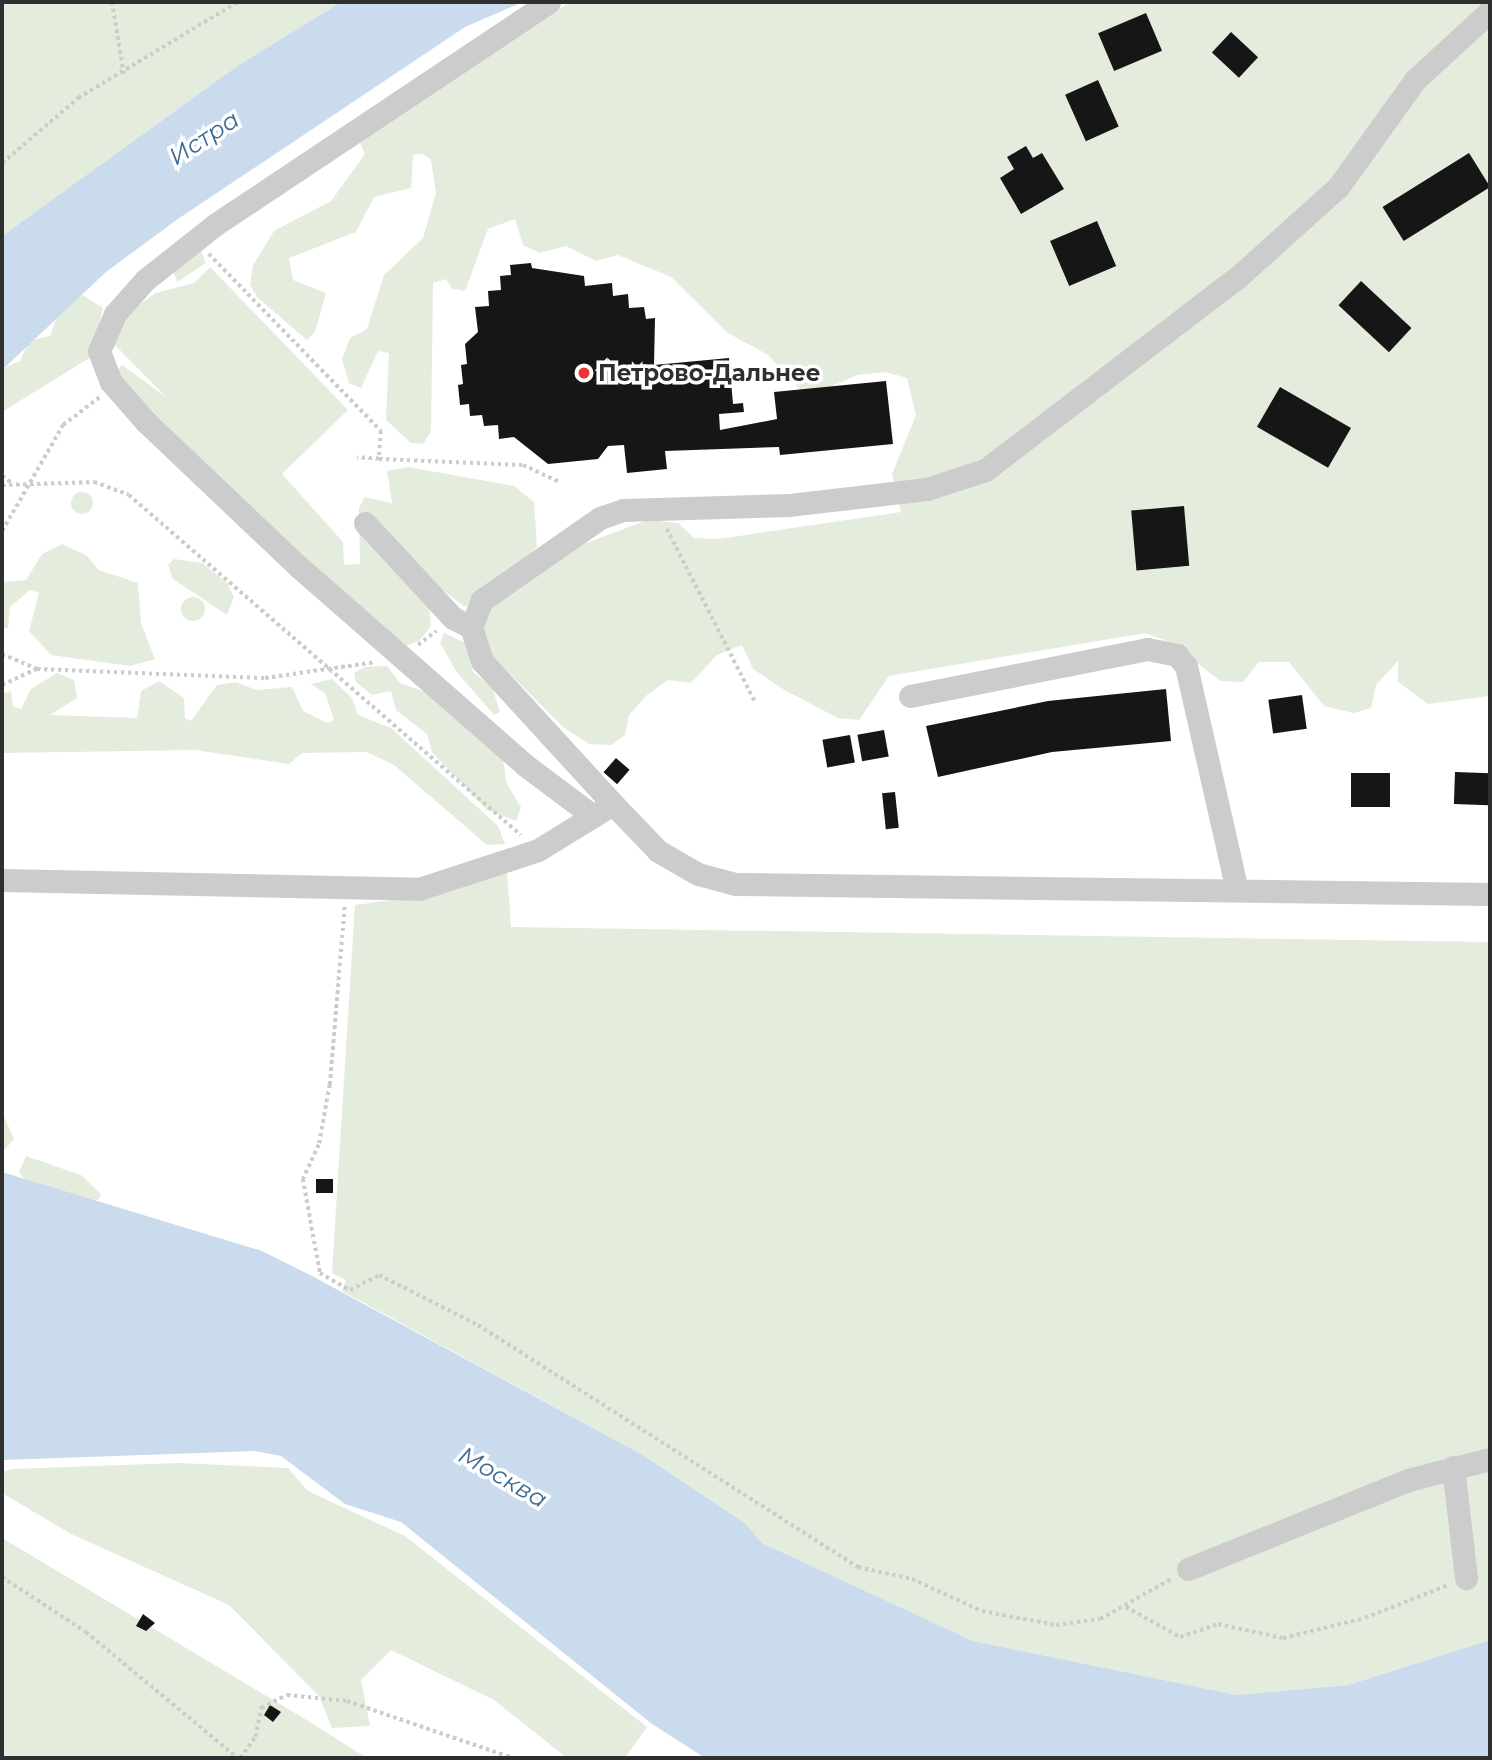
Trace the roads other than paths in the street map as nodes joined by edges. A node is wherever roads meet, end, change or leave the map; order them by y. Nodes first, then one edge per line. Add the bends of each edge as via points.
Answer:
1 (549, 2) edge
2 (1490, 11) edge
3 (365, 523) dead end
4 (462, 623) junction
5 (910, 696) dead end
6 (613, 804) junction
7 (593, 816) junction
8 (2, 880) edge
9 (1237, 890) junction
10 (1490, 894) edge
11 (1490, 1460) edge
12 (1453, 1467) junction
13 (1188, 1569) road end
14 (1466, 1578) road end

1 - 7 street via 195,240 145,280 103,335 101,364 119,391 401,658
2 - 4 street via 1415,80 1338,187 1239,276 985,470 927,489 830,500 659,507 600,518 482,600
3 - 4 street
4 - 6 street via 482,661
5 - 9 street via 1147,649 1177,655 1186,666
6 - 7 street
6 - 9 street via 678,864 736,884
7 - 8 street via 538,850 442,886
9 - 10 street
11 - 12 street
12 - 13 street
12 - 14 street

